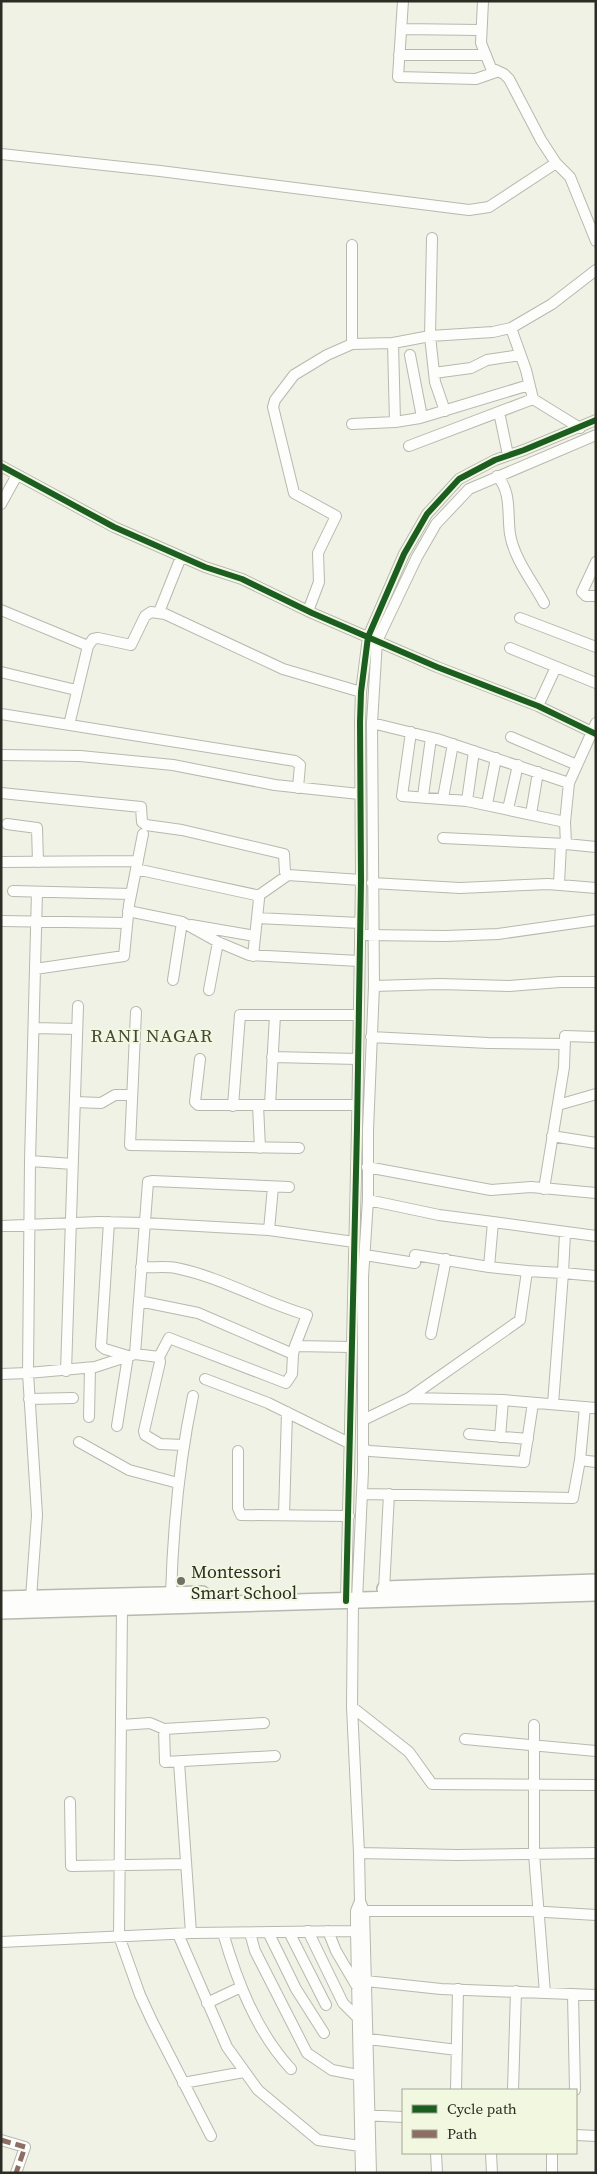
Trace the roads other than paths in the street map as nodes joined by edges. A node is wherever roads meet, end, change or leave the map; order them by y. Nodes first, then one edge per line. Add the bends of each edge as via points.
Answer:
1 (403, 1) edge
2 (484, 1) edge
3 (402, 29) junction
4 (480, 30) junction
5 (399, 55) junction
6 (486, 55) junction
7 (496, 72) junction
8 (1, 154) edge
9 (556, 163) junction
10 (432, 238) dead end
11 (596, 241) edge
12 (352, 245) dead end
13 (596, 270) edge
14 (511, 328) junction
15 (430, 336) junction
16 (393, 342) junction
17 (352, 344) junction
18 (410, 355) dead end
19 (520, 355) junction
20 (434, 373) junction
21 (529, 385) junction
22 (533, 399) junction
23 (445, 411) junction
24 (499, 412) junction
25 (422, 417) junction
26 (596, 420) edge
27 (395, 422) junction
28 (352, 424) dead end
29 (580, 428) junction
30 (596, 435) edge
31 (409, 446) dead end
32 (508, 455) junction
33 (1, 466) edge
34 (17, 475) junction
35 (496, 476) junction
36 (1, 504) edge
37 (181, 557) junction
38 (596, 562) edge
39 (596, 596) edge
40 (544, 603) dead end
41 (1, 610) edge
42 (308, 611) junction
43 (159, 612) junction
44 (520, 618) dead end
45 (373, 639) junction
46 (88, 646) junction
47 (596, 647) edge
48 (510, 648) dead end
49 (556, 667) junction
50 (1, 672) edge
51 (596, 683) edge
52 (76, 690) junction
53 (361, 692) junction
54 (538, 706) junction
55 (1, 714) edge
56 (372, 723) junction
57 (69, 725) junction
58 (594, 730) edge
59 (410, 732) junction
60 (510, 737) dead end
61 (431, 738) junction
62 (453, 744) junction
63 (474, 751) junction
64 (1, 755) edge
65 (496, 758) junction
66 (518, 765) junction
67 (577, 765) junction
68 (538, 772) junction
69 (569, 783) junction
70 (298, 788) junction
71 (1, 793) edge
72 (359, 794) junction
73 (423, 796) junction
74 (443, 798) junction
75 (467, 801) junction
76 (487, 804) junction
77 (508, 809) junction
78 (531, 814) junction
79 (565, 822) junction
80 (7, 824) dead end
81 (143, 834) dead end
82 (443, 838) dead end
83 (563, 844) junction
84 (596, 847) edge
85 (1, 862) edge
86 (38, 862) junction
87 (137, 865) junction
88 (288, 875) junction
89 (361, 880) junction
90 (372, 883) junction
91 (560, 884) junction
92 (596, 888) edge
93 (13, 891) dead end
94 (37, 892) junction
95 (131, 894) junction
96 (258, 896) junction
97 (128, 911) junction
98 (257, 918) junction
99 (596, 920) edge
100 (1, 921) edge
101 (36, 921) junction
102 (127, 923) junction
103 (185, 923) junction
104 (360, 923) junction
105 (372, 935) junction
106 (255, 936) junction
107 (360, 936) junction
108 (218, 942) junction
109 (253, 956) junction
110 (359, 961) junction
111 (35, 969) junction
112 (172, 980) dead end
113 (596, 982) edge
114 (374, 986) junction
115 (210, 990) dead end
116 (78, 1006) dead end
117 (136, 1012) dead end
118 (275, 1015) junction
119 (358, 1015) junction
120 (34, 1028) junction
121 (77, 1029) junction
122 (371, 1037) junction
123 (596, 1037) edge
124 (565, 1044) junction
125 (272, 1058) junction
126 (200, 1059) dead end
127 (358, 1059) junction
128 (596, 1094) edge
129 (131, 1095) junction
130 (75, 1102) junction
131 (258, 1105) junction
132 (270, 1105) junction
133 (357, 1105) junction
134 (558, 1105) junction
135 (233, 1106) junction
136 (552, 1136) junction
137 (596, 1143) edge
138 (260, 1148) junction
139 (300, 1148) dead end
140 (30, 1161) junction
141 (73, 1164) junction
142 (367, 1167) junction
143 (273, 1187) junction
144 (289, 1187) dead end
145 (544, 1189) junction
146 (596, 1193) edge
147 (368, 1200) junction
148 (109, 1222) junction
149 (493, 1222) junction
150 (71, 1223) junction
151 (144, 1223) junction
152 (29, 1225) junction
153 (1, 1226) edge
154 (270, 1230) junction
155 (565, 1233) junction
156 (596, 1236) edge
157 (354, 1242) junction
158 (365, 1255) junction
159 (446, 1259) junction
160 (488, 1267) junction
161 (141, 1268) junction
162 (527, 1271) junction
163 (563, 1273) junction
164 (596, 1276) edge
165 (139, 1301) junction
166 (431, 1334) dead end
167 (351, 1347) junction
168 (294, 1350) junction
169 (132, 1355) junction
170 (159, 1357) junction
171 (90, 1368) junction
172 (66, 1370) junction
173 (28, 1373) junction
174 (1, 1374) edge
175 (205, 1378) dead end
176 (193, 1396) dead end
177 (72, 1398) dead end
178 (409, 1398) junction
179 (29, 1399) junction
180 (503, 1400) junction
181 (533, 1403) junction
182 (553, 1404) junction
183 (584, 1407) junction
184 (596, 1408) edge
185 (286, 1412) junction
186 (89, 1418) dead end
187 (363, 1420) junction
188 (117, 1426) dead end
189 (469, 1434) dead end
190 (500, 1436) junction
191 (528, 1439) junction
192 (79, 1442) dead end
193 (349, 1443) junction
194 (183, 1445) junction
195 (363, 1449) junction
196 (238, 1451) dead end
197 (580, 1460) junction
198 (596, 1462) edge
199 (178, 1482) junction
200 (362, 1494) junction
201 (389, 1494) junction
202 (284, 1516) junction
203 (349, 1516) junction
204 (596, 1582) edge
205 (384, 1590) junction
206 (596, 1593) edge
207 (171, 1595) junction
208 (352, 1596) junction
209 (31, 1598) junction
210 (1, 1599) edge
211 (122, 1606) junction
212 (1, 1611) edge
213 (352, 1707) junction
214 (264, 1722) dead end
215 (121, 1725) junction
216 (534, 1725) dead end
217 (164, 1729) junction
218 (465, 1739) dead end
219 (534, 1745) junction
220 (596, 1751) edge
221 (275, 1756) dead end
222 (179, 1762) junction
223 (533, 1785) junction
224 (596, 1785) edge
225 (70, 1802) dead end
226 (359, 1853) junction
227 (596, 1853) edge
228 (534, 1854) junction
229 (186, 1864) junction
230 (118, 1865) junction
231 (360, 1911) junction
232 (540, 1912) junction
233 (596, 1916) edge
234 (308, 1931) junction
235 (328, 1931) junction
236 (356, 1931) junction
237 (250, 1932) junction
238 (268, 1932) junction
239 (289, 1932) junction
240 (223, 1933) junction
241 (178, 1934) junction
242 (191, 1934) junction
243 (119, 1936) junction
244 (1, 1942) edge
245 (361, 1983) junction
246 (241, 1987) junction
247 (458, 1989) junction
248 (516, 1991) junction
249 (545, 1993) junction
250 (573, 1994) junction
251 (596, 1995) edge
252 (207, 2003) junction
253 (326, 2005) dead end
254 (356, 2016) junction
255 (324, 2033) dead end
256 (362, 2038) junction
257 (457, 2050) junction
258 (290, 2069) dead end
259 (244, 2072) junction
260 (358, 2075) junction
261 (183, 2083) junction
262 (456, 2089) edge
263 (513, 2089) edge
264 (575, 2089) edge
265 (364, 2115) junction
266 (402, 2117) edge
267 (577, 2135) edge
268 (211, 2136) dead end
269 (596, 2136) edge
270 (1, 2140) edge
271 (360, 2146) junction
272 (436, 2154) edge
273 (491, 2154) edge
274 (552, 2154) edge
275 (16, 2173) edge
276 (361, 2173) edge
277 (371, 2173) edge
278 (437, 2173) edge
279 (492, 2173) edge
280 (552, 2173) edge

1 - 3 street
2 - 4 street
3 - 4 street
3 - 5 street
4 - 6 street
5 - 6 street
5 - 7 street via 398,76 476,79
6 - 7 street
7 - 9 street via 509,79 540,140
8 - 9 street via 469,210 489,207
9 - 11 street via 570,177
10 - 15 street
12 - 17 street
13 - 14 street via 552,304
14 - 15 street
14 - 19 street
15 - 16 street
15 - 20 street
16 - 17 street
16 - 27 street
17 - 42 street via 294,375 273,405 294,493 336,516 318,553 319,582
18 - 25 street
19 - 20 street via 487,360 471,368
19 - 21 street
20 - 23 street
21 - 22 street
21 - 23 street
22 - 24 street
22 - 29 street
23 - 25 street
24 - 31 street
24 - 32 street
25 - 27 street
26 - 29 street
27 - 28 street
29 - 32 street
30 - 35 street
32 - 45 street via 459,479 427,514 404,554
33 - 34 street
34 - 36 street
34 - 37 street via 114,528
35 - 40 street via 505,487 514,550
35 - 45 street via 469,490 436,524
37 - 42 street via 242,579
37 - 43 street
38 - 39 street via 582,592 586,596
41 - 46 street
42 - 45 street
43 - 46 street via 146,616 131,645 96,638
43 - 53 street via 283,669
44 - 47 street
45 - 53 street
45 - 54 street
45 - 56 street
46 - 52 street
48 - 49 street
49 - 51 street
49 - 54 street
50 - 52 street
52 - 57 street
53 - 72 street
54 - 58 street
55 - 57 street
56 - 59 street
56 - 90 street
57 - 70 street via 295,761 300,765
58 - 67 street
59 - 61 street
59 - 73 street via 401,795
60 - 67 street
61 - 62 street
61 - 73 street
62 - 63 street
62 - 74 street
63 - 65 street
63 - 75 street
64 - 70 street via 80,756 173,765
65 - 66 street
65 - 76 street
66 - 68 street
66 - 77 street
67 - 69 street
68 - 69 street
68 - 78 street
69 - 79 street
70 - 72 street
71 - 88 street via 141,807 142,821 146,824 284,854 284,870
72 - 89 street
73 - 74 street
74 - 75 street
75 - 76 street
76 - 77 street
77 - 78 street
78 - 79 street
79 - 83 street
80 - 86 street via 37,828
81 - 87 street
82 - 83 street
83 - 84 street
83 - 91 street
85 - 86 street
86 - 87 street
87 - 95 street
87 - 96 street
88 - 89 street
88 - 96 street
89 - 104 street
90 - 91 street via 460,888
90 - 105 street
91 - 92 street
93 - 94 street
94 - 95 street
94 - 101 street
95 - 97 street
96 - 98 street
97 - 102 street
97 - 103 street
98 - 104 street
98 - 106 street
99 - 105 street via 498,934
100 - 101 street
101 - 102 street
101 - 111 street
102 - 111 street via 123,956
103 - 106 street
103 - 108 street
103 - 112 street
104 - 107 street
105 - 107 street
105 - 114 street
106 - 109 street
107 - 110 street
108 - 109 street
108 - 115 street
109 - 110 street
110 - 119 street
111 - 120 street
113 - 114 street
114 - 122 street
116 - 121 street
117 - 129 street
118 - 119 street
118 - 125 street
118 - 135 street via 240,1016
119 - 127 street
120 - 121 street
120 - 140 street
121 - 130 street
122 - 124 street
122 - 142 street
123 - 124 street via 566,1036
124 - 134 street
125 - 127 street
125 - 132 street
126 - 135 street via 196,1104
127 - 133 street
128 - 134 street
129 - 130 street via 115,1095 101,1103
129 - 138 street via 130,1145
130 - 141 street
131 - 132 street
131 - 135 street
131 - 138 street
132 - 133 street
133 - 157 street
134 - 136 street
136 - 137 street
136 - 145 street
138 - 139 street
140 - 141 street
140 - 152 street
141 - 150 street
142 - 145 street via 491,1190
142 - 147 street
143 - 144 street
143 - 151 street via 150,1181
143 - 154 street
145 - 146 street
147 - 149 street
147 - 158 street
148 - 150 street
148 - 151 street
148 - 169 street via 101,1346
149 - 155 street
149 - 160 street
150 - 152 street
150 - 172 street
151 - 154 street
151 - 161 street
152 - 153 street
152 - 173 street
154 - 157 street
155 - 156 street
155 - 163 street
157 - 167 street
158 - 159 street via 415,1263 415,1255
158 - 187 street
159 - 160 street
159 - 166 street
160 - 162 street
161 - 165 street
161 - 168 street via 174,1268 200,1274 307,1315
162 - 163 street
162 - 178 street via 520,1320
163 - 164 street
163 - 182 street
165 - 168 street via 198,1313
165 - 169 street
167 - 168 street
167 - 193 street
168 - 170 street via 292,1374 286,1383 169,1338
169 - 170 street
169 - 171 street
169 - 188 street
170 - 194 street via 144,1432 160,1444
171 - 172 street
171 - 186 street
172 - 173 street
173 - 174 street
173 - 179 street
175 - 185 street
176 - 194 street
177 - 179 street
178 - 180 street
178 - 187 street
179 - 209 street via 37,1515
180 - 181 street
180 - 190 street
181 - 182 street
181 - 191 street
182 - 183 street
183 - 184 street
183 - 197 street
185 - 193 street
185 - 202 street
187 - 195 street
189 - 190 street
190 - 191 street
191 - 195 street via 526,1460 522,1462
192 - 199 street via 129,1470
193 - 203 street
194 - 199 street
195 - 200 street
196 - 202 street via 239,1513
197 - 198 street
197 - 201 street via 574,1496 570,1498
199 - 207 street
200 - 201 street
200 - 208 street
201 - 205 street
202 - 203 street
203 - 208 street
204 - 205 highway
205 - 208 highway
206 - 208 highway
207 - 208 highway
207 - 209 highway
208 - 211 highway
208 - 213 street
209 - 210 highway
211 - 212 highway
211 - 215 street
213 - 223 street via 409,1752 432,1784
213 - 226 street
214 - 217 street
215 - 217 street via 150,1724
215 - 230 street
216 - 219 street
217 - 222 street via 165,1762
218 - 219 street
219 - 220 street
219 - 223 street
221 - 222 street
222 - 229 street
223 - 224 street
223 - 228 street
225 - 230 street via 70,1865
226 - 228 street
226 - 231 street
227 - 228 street
228 - 232 street
229 - 230 street
229 - 242 street
230 - 243 street
231 - 232 street
231 - 236 street
231 - 245 street
232 - 233 street
232 - 249 street
234 - 235 street
234 - 239 street
234 - 254 street via 343,2002
235 - 236 street
235 - 245 street via 336,1951
236 - 245 street
237 - 238 street
237 - 240 street
237 - 260 street via 255,1951 307,2053 332,2070
238 - 239 street
238 - 255 street via 296,1989
239 - 253 street
240 - 242 street
240 - 246 street
241 - 242 street
241 - 243 street
241 - 252 street
243 - 244 street
243 - 261 street via 140,1995
245 - 247 street
245 - 254 street
245 - 256 street
246 - 252 street
246 - 258 street via 270,2044
247 - 248 street
247 - 257 street
248 - 249 street
248 - 263 street
249 - 250 street
250 - 251 street
250 - 264 street
252 - 259 street
254 - 256 street
256 - 257 street
256 - 260 street
256 - 265 street
257 - 262 street
259 - 261 street
259 - 271 street via 258,2090 318,2140
260 - 265 street
261 - 268 street
265 - 266 street
265 - 271 street
265 - 277 street
267 - 269 street
270 - 275 street via 26,2147
271 - 276 street
272 - 278 street
273 - 279 street
274 - 280 street

